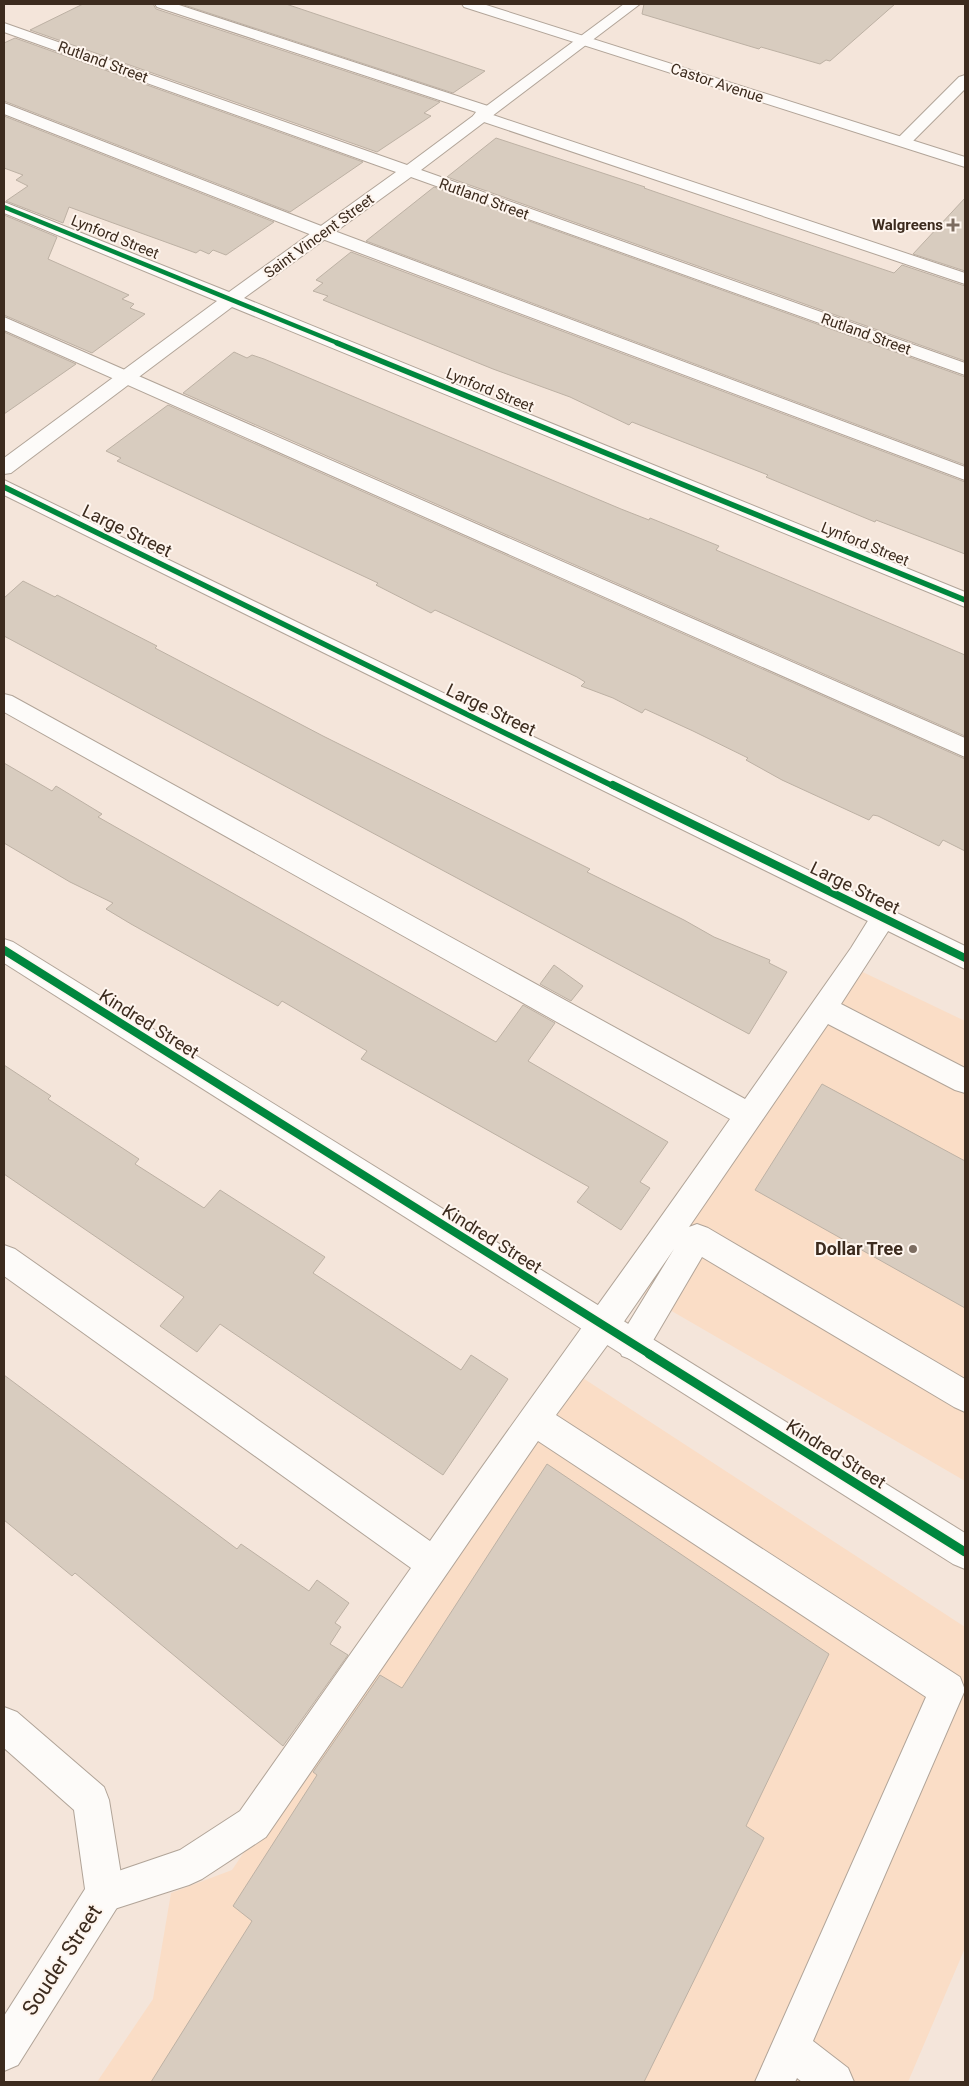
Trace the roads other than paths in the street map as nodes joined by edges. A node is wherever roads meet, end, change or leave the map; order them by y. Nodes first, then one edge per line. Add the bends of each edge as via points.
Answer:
1 (162, 4) edge
2 (469, 4) edge
3 (633, 4) edge
4 (4, 27) edge
5 (584, 40) junction
6 (965, 80) edge
7 (4, 108) edge
8 (485, 113) junction
9 (903, 142) junction
10 (965, 162) edge
11 (409, 171) junction
12 (4, 207) edge
13 (323, 232) junction
14 (965, 279) edge
15 (231, 299) junction
16 (4, 323) edge
17 (965, 369) edge
18 (127, 378) junction
19 (4, 468) edge
20 (965, 474) edge
21 (4, 487) edge
22 (965, 600) edge
23 (4, 702) edge
24 (965, 748) edge
25 (883, 918) junction
26 (4, 950) edge
27 (965, 958) edge
28 (823, 1008) junction
29 (965, 1081) edge
30 (748, 1115) junction
31 (4, 1259) edge
32 (603, 1326) junction
33 (633, 1345) junction
34 (965, 1396) edge
35 (534, 1419) junction
36 (965, 1552) edge
37 (434, 1564) junction
38 (956, 1683) edge
39 (4, 1725) edge
40 (105, 1893) junction
41 (4, 2051) edge
42 (783, 2065) edge
43 (834, 2082) edge

1 - 8 street
2 - 5 street, Castor Avenue
3 - 5 street, Saint Vincent Street
4 - 11 street, Rutland Street
5 - 8 street, Saint Vincent Street
5 - 9 street, Castor Avenue
6 - 9 street
7 - 13 street
8 - 11 street, Saint Vincent Street
8 - 14 street
9 - 10 street, Castor Avenue
11 - 13 street, Saint Vincent Street
11 - 17 street, Rutland Street
12 - 15 street, Lynford Street
13 - 15 street, Saint Vincent Street
13 - 20 street
15 - 18 street, Saint Vincent Street
15 - 22 street, Lynford Street
16 - 18 street
18 - 19 street, Saint Vincent Street
18 - 24 street
21 - 25 street, Large Street
23 - 30 street
25 - 27 street, Large Street
25 - 28 street
26 - 32 street, Kindred Street
28 - 29 street
28 - 30 street
30 - 32 street
31 - 37 street
32 - 33 street, Kindred Street
32 - 35 street
33 - 34 street via 697,1238
33 - 36 street, Kindred Street
35 - 37 street
35 - 38 street
37 - 40 street via 254,1824 188,1866
38 - 42 street
39 - 40 street, Souder Street via 90,1800
40 - 41 street, Souder Street
42 - 43 street

